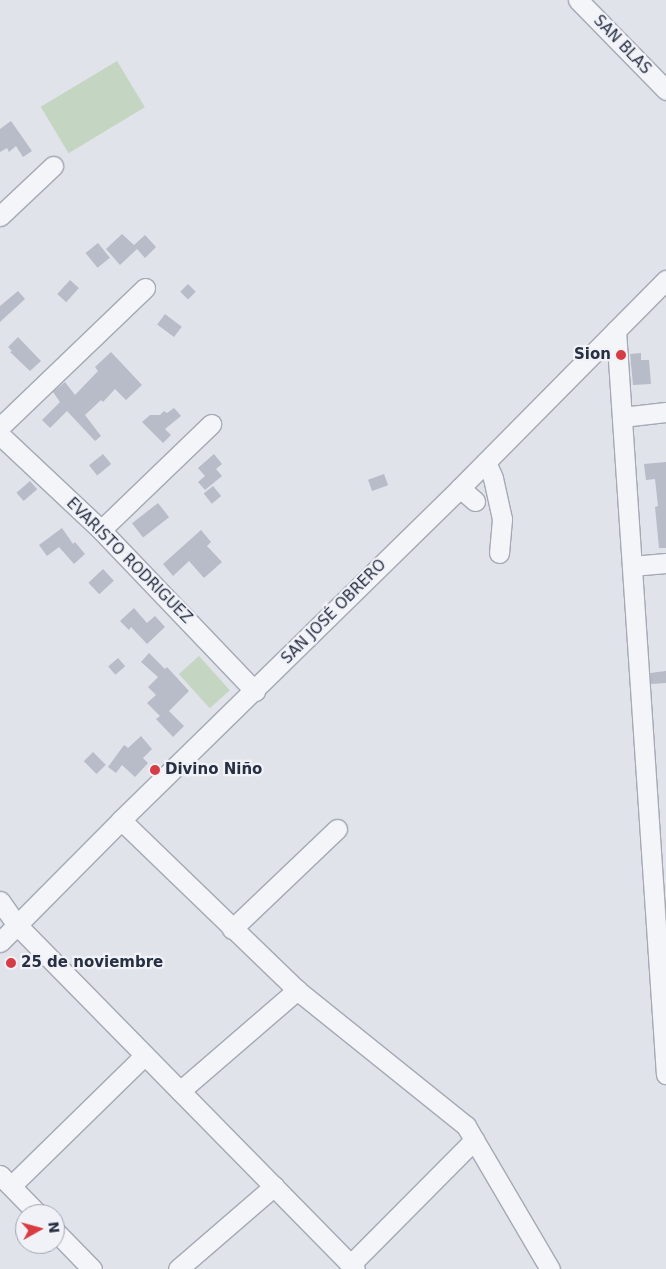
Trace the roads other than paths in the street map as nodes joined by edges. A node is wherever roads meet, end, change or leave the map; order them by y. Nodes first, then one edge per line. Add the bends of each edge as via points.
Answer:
1 (578, 0) edge
2 (666, 90) edge
3 (53, 166) dead end
4 (0, 216) edge
5 (666, 280) edge
6 (145, 288) dead end
7 (616, 330) junction
8 (666, 412) edge
9 (622, 417) junction
10 (211, 424) dead end
11 (0, 426) edge
12 (0, 435) edge
13 (486, 462) junction
14 (460, 488) junction
15 (475, 501) dead end
16 (101, 530) junction
17 (499, 553) dead end
18 (666, 563) edge
19 (632, 566) junction
20 (255, 691) junction
21 (121, 820) junction
22 (337, 828) dead end
23 (0, 901) edge
24 (17, 926) junction
25 (232, 929) junction
26 (0, 942) edge
27 (297, 990) junction
28 (145, 1055) junction
29 (666, 1074) edge
30 (180, 1091) junction
31 (474, 1140) junction
32 (5, 1180) edge
33 (274, 1186) junction
34 (28, 1204) edge
35 (65, 1241) edge
36 (353, 1267) edge
37 (92, 1269) edge
38 (178, 1269) edge
39 (550, 1269) edge

1 - 2 street, SAN BLAS
3 - 4 street
5 - 7 street, SAN JOSÉ OBRERO
6 - 11 street
7 - 9 street
7 - 13 street, SAN JOSÉ OBRERO
8 - 9 street
9 - 19 street
10 - 16 street
12 - 16 street, EVARISTO RODRIGUEZ
13 - 14 street, SAN JOSÉ OBRERO
13 - 17 street via 502,519
14 - 15 street
14 - 20 street, SAN JOSÉ OBRERO
16 - 20 street, EVARISTO RODRIGUEZ
18 - 19 street
19 - 29 street
20 - 21 street, SAN JOSÉ OBRERO
21 - 24 street, SAN JOSÉ OBRERO
21 - 25 street
22 - 25 street
23 - 24 street
24 - 26 street, SAN JOSÉ OBRERO
24 - 28 street
25 - 27 street
27 - 30 street
27 - 31 street via 466,1126
28 - 30 street
28 - 32 street
30 - 33 street
31 - 36 street
31 - 39 street
32 - 34 street
33 - 36 street
33 - 38 street
35 - 37 street

